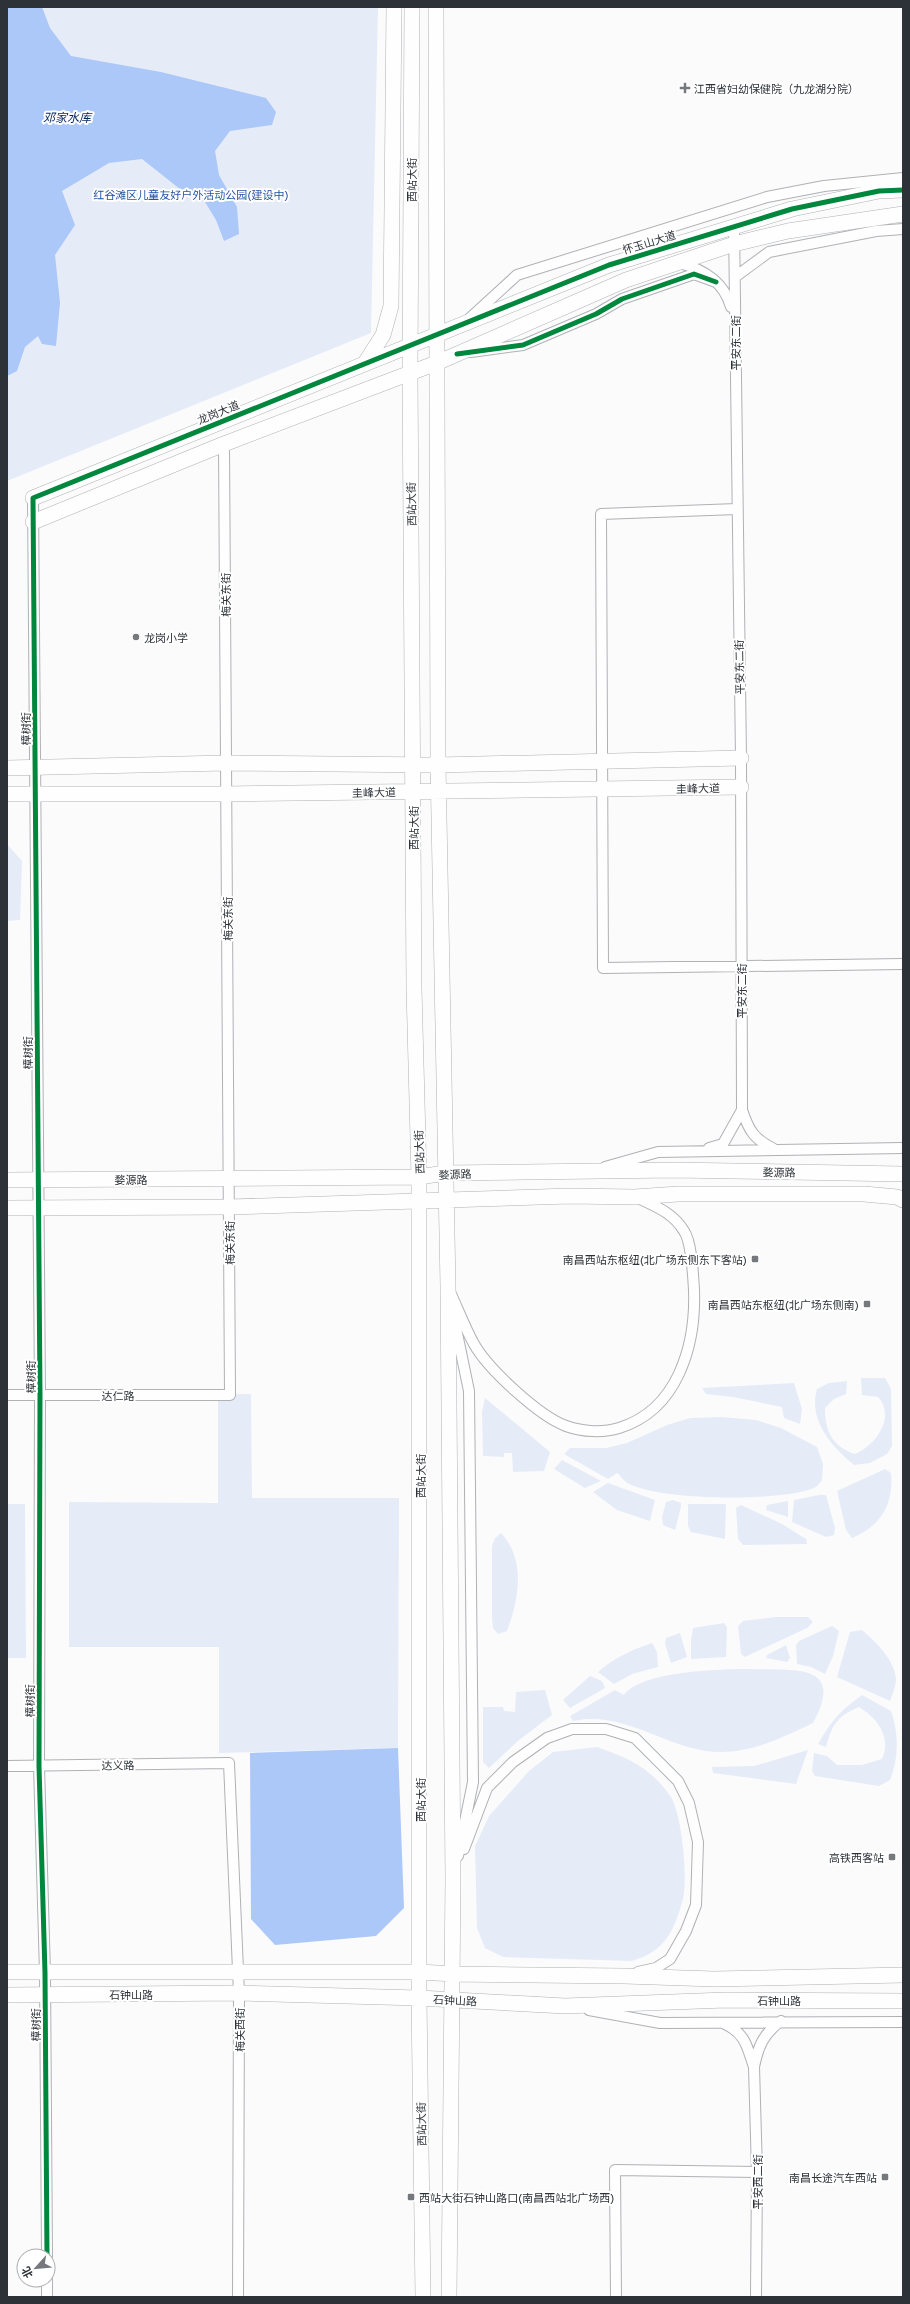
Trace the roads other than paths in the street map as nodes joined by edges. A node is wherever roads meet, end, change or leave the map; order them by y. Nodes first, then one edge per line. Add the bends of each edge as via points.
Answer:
1 (394, 7) edge
2 (412, 7) edge
3 (436, 7) edge
4 (903, 178) edge
5 (903, 190) edge
6 (903, 214) edge
7 (734, 225) junction
8 (903, 229) edge
9 (734, 244) junction
10 (679, 263) junction
11 (735, 277) junction
12 (716, 282) junction
13 (735, 319) junction
14 (463, 324) junction
15 (439, 334) junction
16 (410, 345) junction
17 (457, 354) junction
18 (439, 362) junction
19 (365, 363) junction
20 (410, 372) junction
21 (224, 444) junction
22 (33, 498) joint
23 (737, 509) junction
24 (33, 522) junction
25 (741, 758) junction
26 (602, 761) junction
27 (226, 763) junction
28 (414, 764) junction
29 (438, 765) junction
30 (7, 768) edge
31 (35, 768) junction
32 (741, 787) junction
33 (602, 789) junction
34 (439, 791) junction
35 (413, 792) junction
36 (7, 794) edge
37 (35, 794) junction
38 (226, 794) junction
39 (903, 964) edge
40 (740, 965) junction
41 (742, 1110) junction
42 (903, 1148) edge
43 (777, 1150) junction
44 (699, 1152) junction
45 (591, 1170) junction
46 (445, 1173) junction
47 (903, 1174) edge
48 (419, 1177) junction
49 (229, 1178) junction
50 (38, 1179) junction
51 (7, 1180) edge
52 (635, 1196) junction
53 (418, 1200) junction
54 (446, 1200) junction
55 (903, 1200) edge
56 (229, 1207) junction
57 (7, 1208) edge
58 (39, 1208) junction
59 (448, 1286) junction
60 (230, 1394) joint
61 (7, 1395) edge
62 (40, 1395) junction
63 (229, 1764) joint
64 (7, 1766) edge
65 (39, 1766) junction
66 (453, 1879) junction
67 (239, 1971) junction
68 (7, 1972) edge
69 (45, 1972) junction
70 (420, 1972) junction
71 (452, 1974) junction
72 (903, 1974) edge
73 (624, 1976) junction
74 (239, 1993) junction
75 (45, 1994) junction
76 (7, 1995) edge
77 (419, 1998) junction
78 (452, 1999) junction
79 (903, 2001) edge
80 (565, 2006) junction
81 (781, 2021) junction
82 (903, 2022) edge
83 (721, 2023) junction
84 (754, 2067) junction
85 (757, 2172) junction
86 (47, 2248) edge
87 (238, 2297) edge
88 (424, 2297) edge
89 (449, 2297) edge
90 (616, 2297) edge
91 (756, 2297) edge

1 - 19 main road via 391,306 383,335
2 - 16 main road, 西站大街
3 - 15 main road
4 - 14 street via 824,186 767,197 517,275
5 - 7 main road, 怀玉山大道 via 879,191
6 - 9 main road via 788,231
7 - 9 street, 平安东二街
7 - 14 main road, 怀玉山大道 via 609,264
8 - 11 street via 769,252
9 - 10 main road
9 - 11 street, 平安东二街
10 - 12 street via 698,268
10 - 17 main road via 626,280
11 - 13 street, 平安东二街
12 - 13 street via 728,295
12 - 17 street via 694,274 622,299 596,314 523,345
13 - 23 street, 平安东二街
14 - 15 main road, 怀玉山大道
15 - 16 main road, 怀玉山大道
15 - 18 main road
16 - 19 main road, 龙岗大道
16 - 20 main road, 西站大街
17 - 18 main road
18 - 20 main road
18 - 29 main road
19 - 22 main road, 龙岗大道
20 - 21 main road
20 - 28 main road, 西站大街
21 - 24 main road
21 - 27 street, 梅关东街
22 - 24 street, 樟树街
23 - 25 street, 平安东二街
23 - 26 street via 601,514
24 - 31 street, 樟树街
25 - 26 main road
25 - 32 street, 平安东二街
26 - 29 main road
26 - 33 street
27 - 28 main road
27 - 31 main road
27 - 38 street, 梅关东街
28 - 29 main road
28 - 35 main road, 西站大街
29 - 34 main road
30 - 31 main road
31 - 37 street, 樟树街
32 - 33 main road, 圭峰大道
32 - 40 street, 平安东二街
33 - 34 main road, 圭峰大道
33 - 40 street via 603,968
34 - 35 main road, 圭峰大道
34 - 46 main road
35 - 38 main road, 圭峰大道
35 - 48 main road, 西站大街 via 414,988
36 - 37 main road, 圭峰大道
37 - 38 main road, 圭峰大道
37 - 50 street, 樟树街
38 - 49 street, 梅关东街
39 - 40 street
40 - 41 street, 平安东二街
41 - 43 street via 748,1127 759,1142
41 - 44 street via 723,1144
42 - 43 street
43 - 44 street
44 - 45 street via 658,1152
45 - 46 main road, 婺源路
45 - 47 main road, 婺源路
46 - 48 main road, 婺源路
46 - 54 main road
48 - 49 main road, 婺源路
48 - 53 main road, 西站大街
49 - 50 main road, 婺源路
49 - 56 street, 梅关东街
50 - 51 main road, 婺源路
50 - 58 street, 樟树街
52 - 54 main road
52 - 55 main road via 857,1194 897,1196
52 - 59 street via 669,1213 685,1232 692,1266 695,1315 686,1360 673,1387 653,1411 630,1425 609,1431 589,1431 566,1426 541,1412 502,1378 475,1346
53 - 54 main road
53 - 56 main road
53 - 70 main road, 西站大街
54 - 59 main road
56 - 58 main road
56 - 60 street, 梅关东街
57 - 58 main road
58 - 62 street, 樟树街
59 - 66 main road
59 - 66 street via 469,1391 473,1782
60 - 62 street, 达仁路
61 - 62 street, 达仁路
62 - 65 street, 樟树街
63 - 65 street, 达义路
63 - 67 street, 梅关西街
64 - 65 street, 达义路
65 - 69 street, 樟树街
66 - 71 main road
66 - 73 street via 487,1788 513,1762 547,1738 572,1729 606,1729 635,1738 678,1781 688,1803 698,1842 696,1905 686,1931 670,1959 656,1968
67 - 69 main road, 石钟山路
67 - 70 main road, 石钟山路
67 - 74 street, 梅关西街
68 - 69 main road, 石钟山路
69 - 75 street, 樟树街
70 - 71 main road, 石钟山路
70 - 77 main road, 西站大街
71 - 73 main road, 石钟山路
71 - 78 main road
72 - 73 main road, 石钟山路 via 714,1980
74 - 75 main road, 石钟山路
74 - 77 main road, 石钟山路
74 - 87 street, 梅关西街
75 - 76 main road, 石钟山路
75 - 86 street, 樟树街
77 - 78 main road, 石钟山路
77 - 88 main road, 西站大街
78 - 80 main road, 石钟山路
78 - 89 main road
79 - 80 main road, 石钟山路 via 726,2000
80 - 83 street via 660,2023
81 - 82 street
81 - 83 street
81 - 84 street via 768,2030 758,2047
83 - 84 street via 738,2030
84 - 85 street, 平安西二街
85 - 90 street via 615,2170
85 - 91 street, 平安西二街

